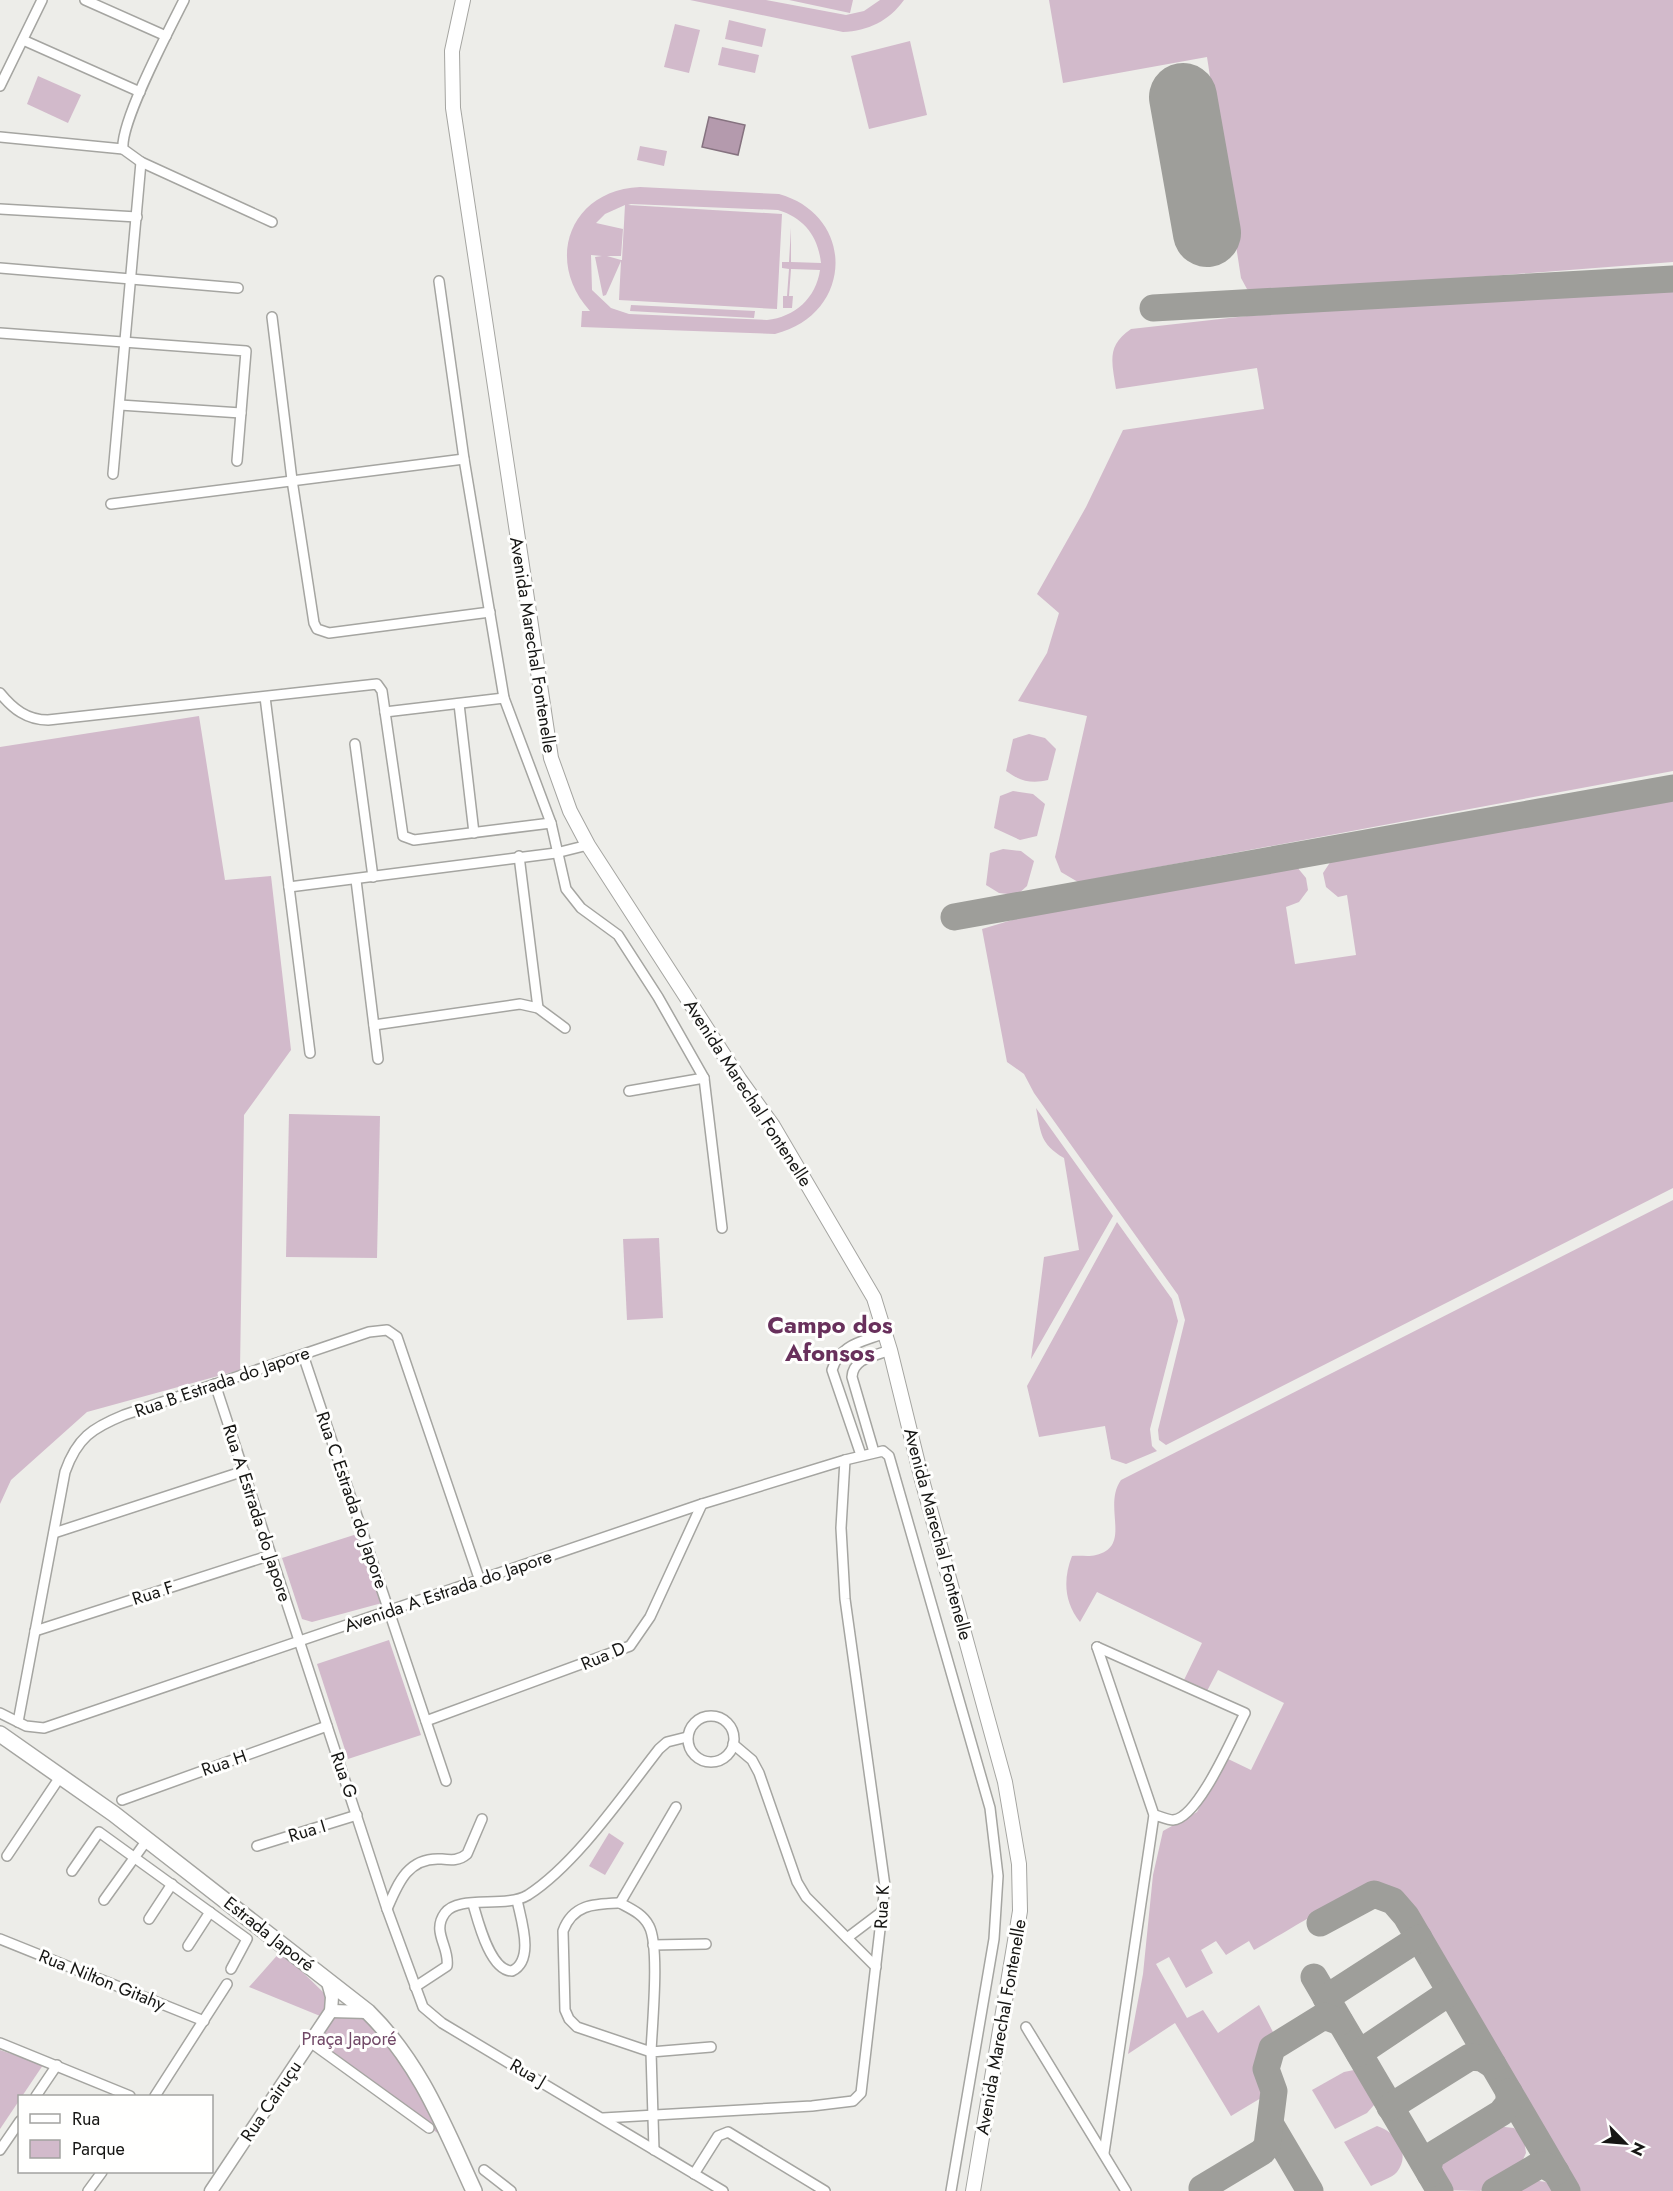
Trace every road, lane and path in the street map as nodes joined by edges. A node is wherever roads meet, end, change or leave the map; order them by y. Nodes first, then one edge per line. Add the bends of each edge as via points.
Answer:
1 (42, 0) edge
2 (85, 0) edge
3 (184, 0) edge
4 (463, 0) edge
5 (166, 36) junction
6 (23, 40) junction
7 (0, 87) edge
8 (140, 92) junction
9 (0, 137) edge
10 (123, 149) junction
11 (141, 162) junction
12 (0, 208) edge
13 (137, 217) junction
14 (272, 222) dead end
15 (0, 268) edge
16 (132, 279) junction
17 (439, 281) dead end
18 (238, 288) dead end
19 (272, 316) dead end
20 (0, 333) edge
21 (126, 340) junction
22 (120, 405) junction
23 (241, 413) junction
24 (464, 459) junction
25 (237, 461) dead end
26 (113, 474) dead end
27 (292, 480) junction
28 (111, 504) dead end
29 (490, 612) junction
30 (0, 693) edge
31 (265, 697) junction
32 (504, 698) junction
33 (459, 704) junction
34 (385, 712) junction
35 (355, 744) dead end
36 (551, 823) junction
37 (474, 833) junction
38 (588, 844) junction
39 (556, 852) junction
40 (519, 856) junction
41 (373, 877) junction
42 (356, 880) junction
43 (289, 887) junction
44 (538, 1008) junction
45 (374, 1025) junction
46 (565, 1028) dead end
47 (310, 1053) dead end
48 (378, 1059) dead end
49 (704, 1078) junction
50 (629, 1091) dead end
51 (722, 1228) dead end
52 (885, 1333) junction
53 (891, 1350) junction
54 (303, 1355) junction
55 (835, 1362) junction
56 (852, 1369) junction
57 (215, 1384) junction
58 (865, 1419) junction
59 (850, 1424) junction
60 (877, 1451) junction
61 (861, 1455) junction
62 (845, 1460) junction
63 (244, 1472) junction
64 (702, 1504) junction
65 (54, 1533) junction
66 (271, 1555) junction
67 (480, 1581) junction
68 (389, 1611) junction
69 (35, 1631) junction
70 (298, 1641) junction
71 (0, 1713) edge
72 (426, 1721) junction
73 (18, 1722) junction
74 (327, 1726) junction
75 (0, 1734) edge
76 (687, 1737) junction
77 (733, 1744) junction
78 (60, 1777) junction
79 (446, 1781) dead end
80 (122, 1800) dead end
81 (676, 1807) dead end
82 (357, 1815) junction
83 (1154, 1815) junction
84 (482, 1818) dead end
85 (147, 1840) junction
86 (257, 1846) dead end
87 (7, 1856) dead end
88 (135, 1857) junction
89 (72, 1871) dead end
90 (172, 1884) junction
91 (104, 1900) dead end
92 (517, 1900) junction
93 (620, 1903) junction
94 (473, 1904) junction
95 (387, 1909) junction
96 (884, 1910) junction
97 (210, 1912) junction
98 (149, 1919) dead end
99 (847, 1938) junction
100 (0, 1939) edge
101 (706, 1944) dead end
102 (653, 1945) junction
103 (188, 1946) dead end
104 (876, 1967) junction
105 (231, 1969) dead end
106 (327, 1979) junction
107 (227, 1984) dead end
108 (415, 1987) junction
109 (331, 2011) junction
110 (368, 2012) junction
111 (204, 2021) junction
112 (1026, 2027) dead end
113 (310, 2042) junction
114 (0, 2043) edge
115 (711, 2047) dead end
116 (651, 2052) junction
117 (57, 2065) junction
118 (37, 2095) edge
119 (125, 2095) edge
120 (156, 2095) edge
121 (653, 2116) junction
122 (603, 2118) junction
123 (18, 2124) edge
124 (429, 2128) dead end
125 (0, 2150) edge
126 (654, 2150) junction
127 (1104, 2153) junction
128 (484, 2170) dead end
129 (101, 2173) edge
130 (694, 2174) junction
131 (216, 2189) edge
132 (88, 2191) edge
133 (474, 2191) edge
134 (511, 2191) edge
135 (723, 2191) edge
136 (825, 2191) edge
137 (951, 2191) edge
138 (973, 2191) edge
139 (1126, 2191) edge

1 - 6 street
2 - 5 street
3 - 5 street
4 - 38 main road, Avenida Marechal Fontenelle via 452,51 453,108 550,758 570,811
5 - 8 street
6 - 7 street
6 - 8 street
8 - 10 street via 123,136
9 - 10 street
10 - 11 street
11 - 13 street
11 - 14 street
12 - 13 street
13 - 16 street
15 - 16 street
16 - 18 street
16 - 21 street
17 - 24 street
19 - 27 street
20 - 21 street
21 - 22 street
21 - 23 street via 246,351
22 - 23 street
22 - 26 street
23 - 25 street
24 - 27 street
24 - 29 street
27 - 28 street
27 - 29 street via 317,629 329,633
29 - 32 street
30 - 31 street via 35,720
31 - 34 street via 372,683 380,686
31 - 43 street
32 - 33 street
32 - 36 street
33 - 34 street
33 - 37 street
34 - 37 street via 403,836 414,840
35 - 41 street
36 - 37 street
36 - 39 street
38 - 39 street
38 - 52 main road, Avenida Marechal Fontenelle via 773,1126 864,1279
39 - 40 street
39 - 49 street via 566,889 581,908 618,935
40 - 41 street
40 - 44 street
41 - 42 street
42 - 43 street
42 - 45 street
43 - 47 street
44 - 45 street via 520,1004
44 - 46 street
45 - 48 street
49 - 50 street
49 - 51 street
52 - 53 main road, Avenida Marechal Fontenelle
52 - 55 street via 846,1347
53 - 56 street via 857,1362
53 - 138 main road, Avenida Marechal Fontenelle via 922,1480 1005,1782 1018,1864 1017,1936
54 - 57 street, Rua B Estrada do Japore
54 - 67 street, Rua B Estrada do Japore via 380,1329 397,1337
54 - 68 street, Rua C Estrada do Japore
55 - 56 street
55 - 59 street via 834,1381
56 - 58 street
57 - 63 street, Rua A Estrada do Japore
57 - 65 street, Rua B Estrada do Japore via 124,1415 88,1433 64,1472
58 - 59 street
58 - 60 street
59 - 61 street
60 - 61 street, Avenida A Estrada do Japore
60 - 137 street via 889,1456 987,1797 996,1855 997,1920
61 - 62 street, Avenida A Estrada do Japore
62 - 64 street, Avenida A Estrada do Japore
62 - 96 street, Rua K via 841,1528 845,1599 885,1886
63 - 65 street
63 - 66 street, Rua A Estrada do Japore
64 - 67 street, Avenida A Estrada do Japore
64 - 72 street, Rua D via 650,1617 630,1646
65 - 69 street, Rua B Estrada do Japore
66 - 69 street, Rua F
66 - 70 street, Rua A Estrada do Japore
67 - 68 street, Avenida A Estrada do Japore
68 - 70 street, Avenida A Estrada do Japore
68 - 72 street, Rua C Estrada do Japore
69 - 73 street, Rua B Estrada do Japore
70 - 73 street, Avenida A Estrada do Japore via 44,1728
70 - 74 street, Rua G
71 - 73 street, Avenida A Estrada do Japore
72 - 79 street, Rua C Estrada do Japore
74 - 80 street, Rua H
74 - 82 street, Rua G
75 - 78 main road, Estrada Japoré
76 - 77 street via 693,1755 710,1763 728,1756
76 - 77 street via 699,1718 710,1716 730,1725
76 - 92 street via 667,1742 659,1749 554,1875
77 - 99 street via 752,1760 759,1773 797,1882
78 - 85 main road, Estrada Japoré
78 - 87 street
81 - 93 street
82 - 86 street, Rua I
82 - 95 street, Rua G
83 - 83 street via 1150,1804 1097,1647 1245,1713 1189,1814 1173,1820
83 - 127 street
84 - 95 street via 467,1854 461,1858 431,1858 412,1865
85 - 88 street
85 - 106 main road, Estrada Japoré
88 - 89 street via 99,1832
88 - 90 street
88 - 91 street
90 - 97 street
90 - 98 street
92 - 94 street
92 - 94 street via 524,1957 516,1969 508,1971 496,1962
93 - 102 street via 644,1918
93 - 116 street via 583,1906 566,1922 565,2010 577,2027
94 - 108 street via 455,1905 444,1915 439,1933 447,1966
95 - 108 street, Rua J
96 - 99 street
96 - 104 street, Rua K
97 - 103 street
97 - 105 street via 247,1939
99 - 104 street
100 - 111 street, Rua Nilton Gitahy
101 - 102 street
102 - 116 street
104 - 121 street, Rua K via 864,2084 859,2098
106 - 109 street
106 - 110 main road, Estrada Japoré
107 - 111 street
108 - 122 street, Rua J via 423,2007 442,2023
109 - 110 street
109 - 113 street, Rua Cairuçu
110 - 133 main road, Estrada Japoré via 400,2046 426,2086
111 - 120 street
112 - 127 street
113 - 124 street
113 - 131 street, Rua Cairuçu
114 - 117 street
115 - 116 street
116 - 121 street
117 - 118 street
117 - 119 street
121 - 122 street, Rua K
121 - 126 street
122 - 126 street, Rua J
123 - 125 street
126 - 130 street, Rua J
127 - 139 street
128 - 134 street
129 - 132 street
130 - 135 street, Rua J
130 - 136 street via 718,2136 728,2132

